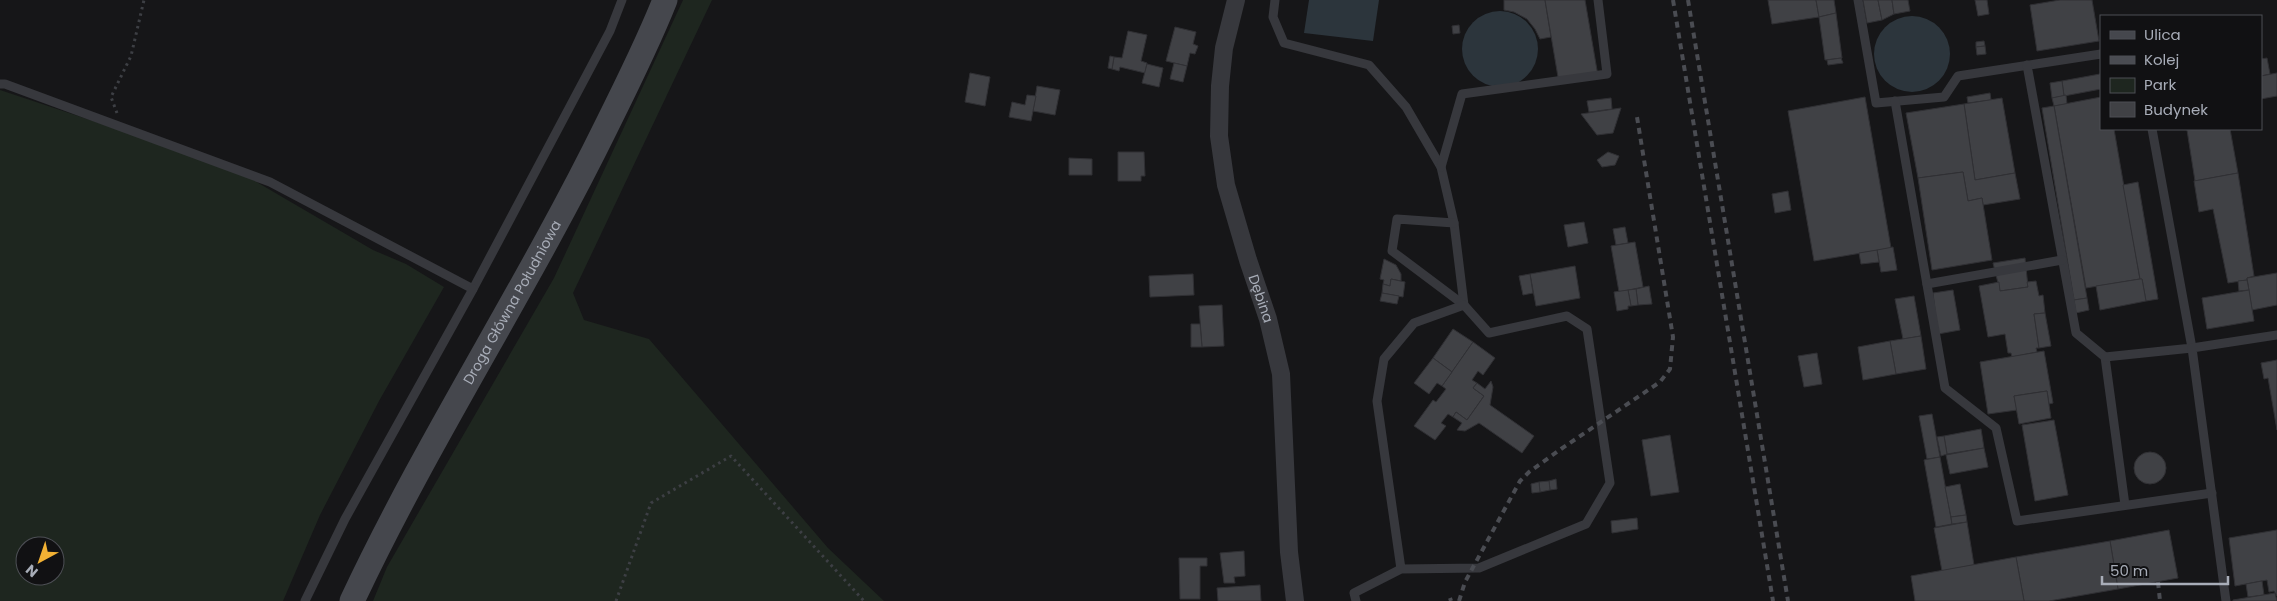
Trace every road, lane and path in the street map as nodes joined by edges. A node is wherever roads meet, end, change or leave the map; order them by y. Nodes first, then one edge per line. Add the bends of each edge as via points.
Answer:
1 (144, 0) edge
2 (622, 0) edge
3 (665, 0) edge
4 (1236, 0) edge
5 (1275, 0) edge
6 (1598, 0) edge
7 (1858, 0) edge
8 (2100, 54) edge
9 (2027, 65) junction
10 (0, 84) edge
11 (1894, 101) junction
12 (129, 129) junction
13 (2152, 130) edge
14 (1441, 167) junction
15 (1454, 223) junction
16 (2062, 260) junction
17 (1927, 284) junction
18 (473, 290) junction
19 (1464, 305) junction
20 (2277, 335) edge
21 (2192, 348) junction
22 (2105, 357) junction
23 (2212, 493) junction
24 (2125, 505) junction
25 (1401, 569) junction
26 (305, 601) edge
27 (352, 601) edge
28 (616, 601) edge
29 (864, 601) edge
30 (1295, 601) edge
31 (1356, 601) edge
32 (2226, 601) edge

1 - 12 path via 131,56 111,97 117,114
2 - 18 lane via 610,31
3 - 27 main road, Droga Główna Południowa via 569,203 386,528
4 - 30 street, Dębina via 1224,48 1220,136 1226,185 1268,319 1281,374 1288,552
5 - 14 lane via 1273,17 1284,43 1369,65 1406,107
6 - 14 lane via 1607,74 1462,94
7 - 11 lane via 1876,103
8 - 9 lane
9 - 11 lane via 1958,76 1944,97
9 - 16 lane
10 - 12 lane
11 - 17 lane
12 - 18 lane via 270,182
13 - 21 lane
14 - 15 lane
15 - 19 lane
15 - 19 lane via 1397,219 1392,251
16 - 17 lane
16 - 22 lane via 2076,333
17 - 24 lane via 1945,388 1996,428 2017,521
18 - 26 lane via 345,519
19 - 25 lane via 1414,323 1384,359 1377,401
19 - 25 lane via 1489,333 1568,316 1587,330 1610,483 1586,524 1479,568
20 - 21 lane
21 - 22 lane
21 - 23 lane
22 - 24 lane
23 - 24 lane
23 - 32 lane
25 - 31 lane via 1354,593
28 - 29 path via 651,503 731,456

